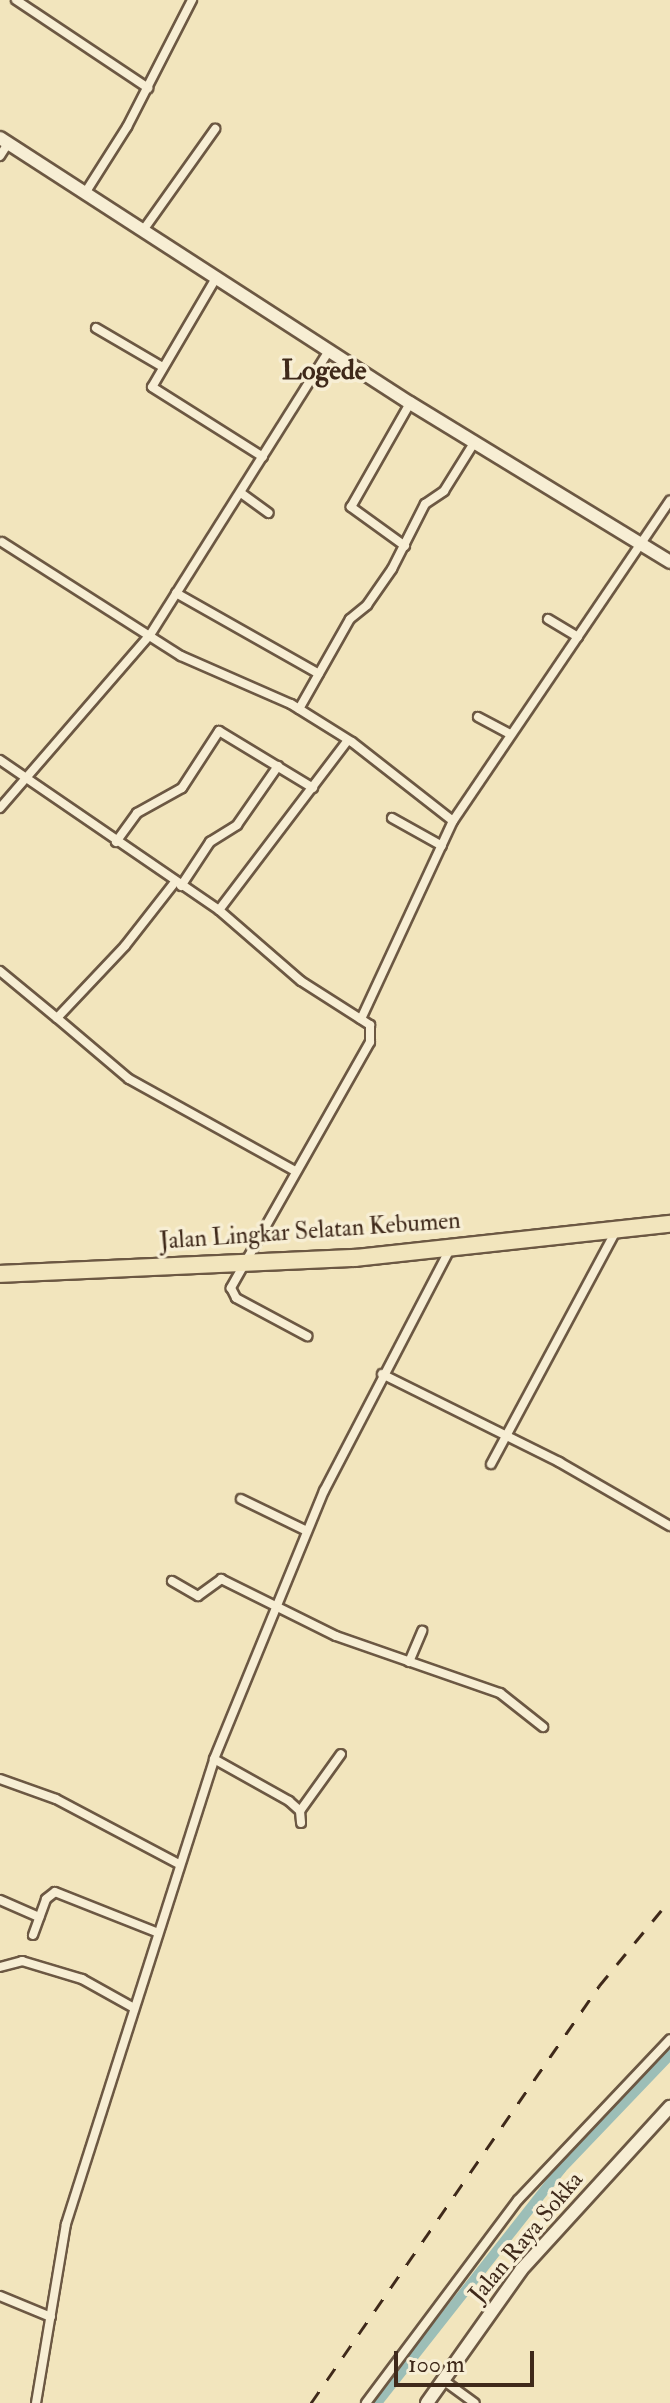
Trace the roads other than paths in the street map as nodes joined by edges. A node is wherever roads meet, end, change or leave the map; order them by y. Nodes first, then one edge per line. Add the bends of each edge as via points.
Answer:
1 (16, 0) edge
2 (192, 0) edge
3 (148, 88) junction
4 (215, 129) dead end
5 (4, 140) edge
6 (0, 156) edge
7 (87, 190) junction
8 (144, 229) junction
9 (216, 278) junction
10 (96, 328) dead end
11 (328, 352) junction
12 (161, 366) junction
13 (410, 403) junction
14 (474, 443) junction
15 (263, 457) junction
16 (241, 493) junction
17 (670, 501) edge
18 (269, 513) dead end
19 (2, 542) dead end
20 (642, 545) junction
21 (405, 546) junction
22 (670, 562) edge
23 (176, 593) junction
24 (548, 619) dead end
25 (150, 635) junction
26 (578, 637) junction
27 (319, 674) junction
28 (299, 709) junction
29 (478, 717) dead end
30 (510, 734) junction
31 (348, 740) junction
32 (0, 760) edge
33 (278, 766) junction
34 (28, 779) junction
35 (313, 788) junction
36 (0, 808) edge
37 (392, 818) dead end
38 (453, 821) junction
39 (116, 842) junction
40 (442, 846) junction
41 (178, 884) junction
42 (219, 910) junction
43 (0, 971) edge
44 (57, 1018) junction
45 (361, 1019) junction
46 (293, 1170) junction
47 (670, 1224) edge
48 (617, 1228) junction
49 (450, 1248) junction
50 (246, 1263) junction
51 (0, 1274) edge
52 (307, 1336) dead end
53 (382, 1374) junction
54 (510, 1436) junction
55 (491, 1464) dead end
56 (241, 1499) dead end
57 (670, 1526) edge
58 (307, 1531) junction
59 (172, 1581) dead end
60 (274, 1606) junction
61 (422, 1631) dead end
62 (409, 1662) junction
63 (543, 1727) dead end
64 (341, 1754) dead end
65 (214, 1759) junction
66 (0, 1779) edge
67 (300, 1811) junction
68 (301, 1823) dead end
69 (179, 1864) junction
70 (0, 1900) edge
71 (39, 1917) junction
72 (156, 1932) junction
73 (33, 1935) dead end
74 (0, 1967) edge
75 (132, 2007) junction
76 (670, 2039) edge
77 (670, 2107) edge
78 (0, 2296) edge
79 (51, 2317) junction
80 (443, 2380) junction
81 (36, 2403) edge
82 (366, 2403) edge
83 (427, 2403) edge
84 (475, 2403) edge

1 - 3 street
2 - 3 street
3 - 7 street
4 - 8 street
5 - 6 street
5 - 7 street
7 - 8 street
8 - 9 street
9 - 11 street
9 - 12 street
10 - 12 street
11 - 13 street
11 - 15 street
12 - 15 street via 155,390
13 - 14 street
13 - 21 street via 351,508
14 - 20 street
14 - 21 street via 444,491 425,504
15 - 16 street
16 - 18 street
16 - 23 street
17 - 20 street
19 - 25 street
20 - 22 street
20 - 26 street
21 - 27 street via 367,605 350,619
23 - 25 street
23 - 27 street
24 - 26 street
25 - 28 street via 181,656 254,684
25 - 34 street
26 - 30 street
27 - 28 street
28 - 31 street
29 - 30 street
30 - 38 street
31 - 35 street
31 - 38 street
32 - 34 street
33 - 35 street
33 - 39 street via 219,731 182,788 137,813
33 - 41 street via 237,825 210,842
34 - 36 street
34 - 39 street
35 - 42 street
37 - 40 street
38 - 40 street
39 - 41 street
40 - 45 street
41 - 42 street
41 - 44 street
42 - 45 street via 301,981
43 - 44 street
44 - 46 street via 129,1079
45 - 46 street via 372,1030 370,1042
46 - 50 street
47 - 48 highway, Jalan Lingkar Selatan Kebumen
48 - 49 highway, Jalan Lingkar Selatan Kebumen
48 - 54 street
49 - 50 highway, Jalan Lingkar Selatan Kebumen
49 - 53 street
50 - 51 highway, Jalan Lingkar Selatan Kebumen
50 - 52 street via 231,1288 233,1296
53 - 54 street
53 - 58 street
54 - 55 street
54 - 57 street
56 - 58 street
58 - 60 street
59 - 60 street via 198,1596 221,1579
60 - 62 street
60 - 65 street
61 - 62 street
62 - 63 street via 500,1693
64 - 67 street
65 - 67 street
65 - 69 street
66 - 69 street via 56,1799
67 - 68 street
69 - 72 street
70 - 71 street
71 - 72 street via 48,1894 55,1892
71 - 73 street
72 - 75 street
74 - 75 street via 22,1961 91,1982
75 - 79 street via 66,2224
76 - 82 street via 518,2200
77 - 80 street, Jalan Raya Sokka via 521,2270
78 - 79 street
79 - 81 street
80 - 83 street, Jalan Raya Sokka
80 - 84 street

